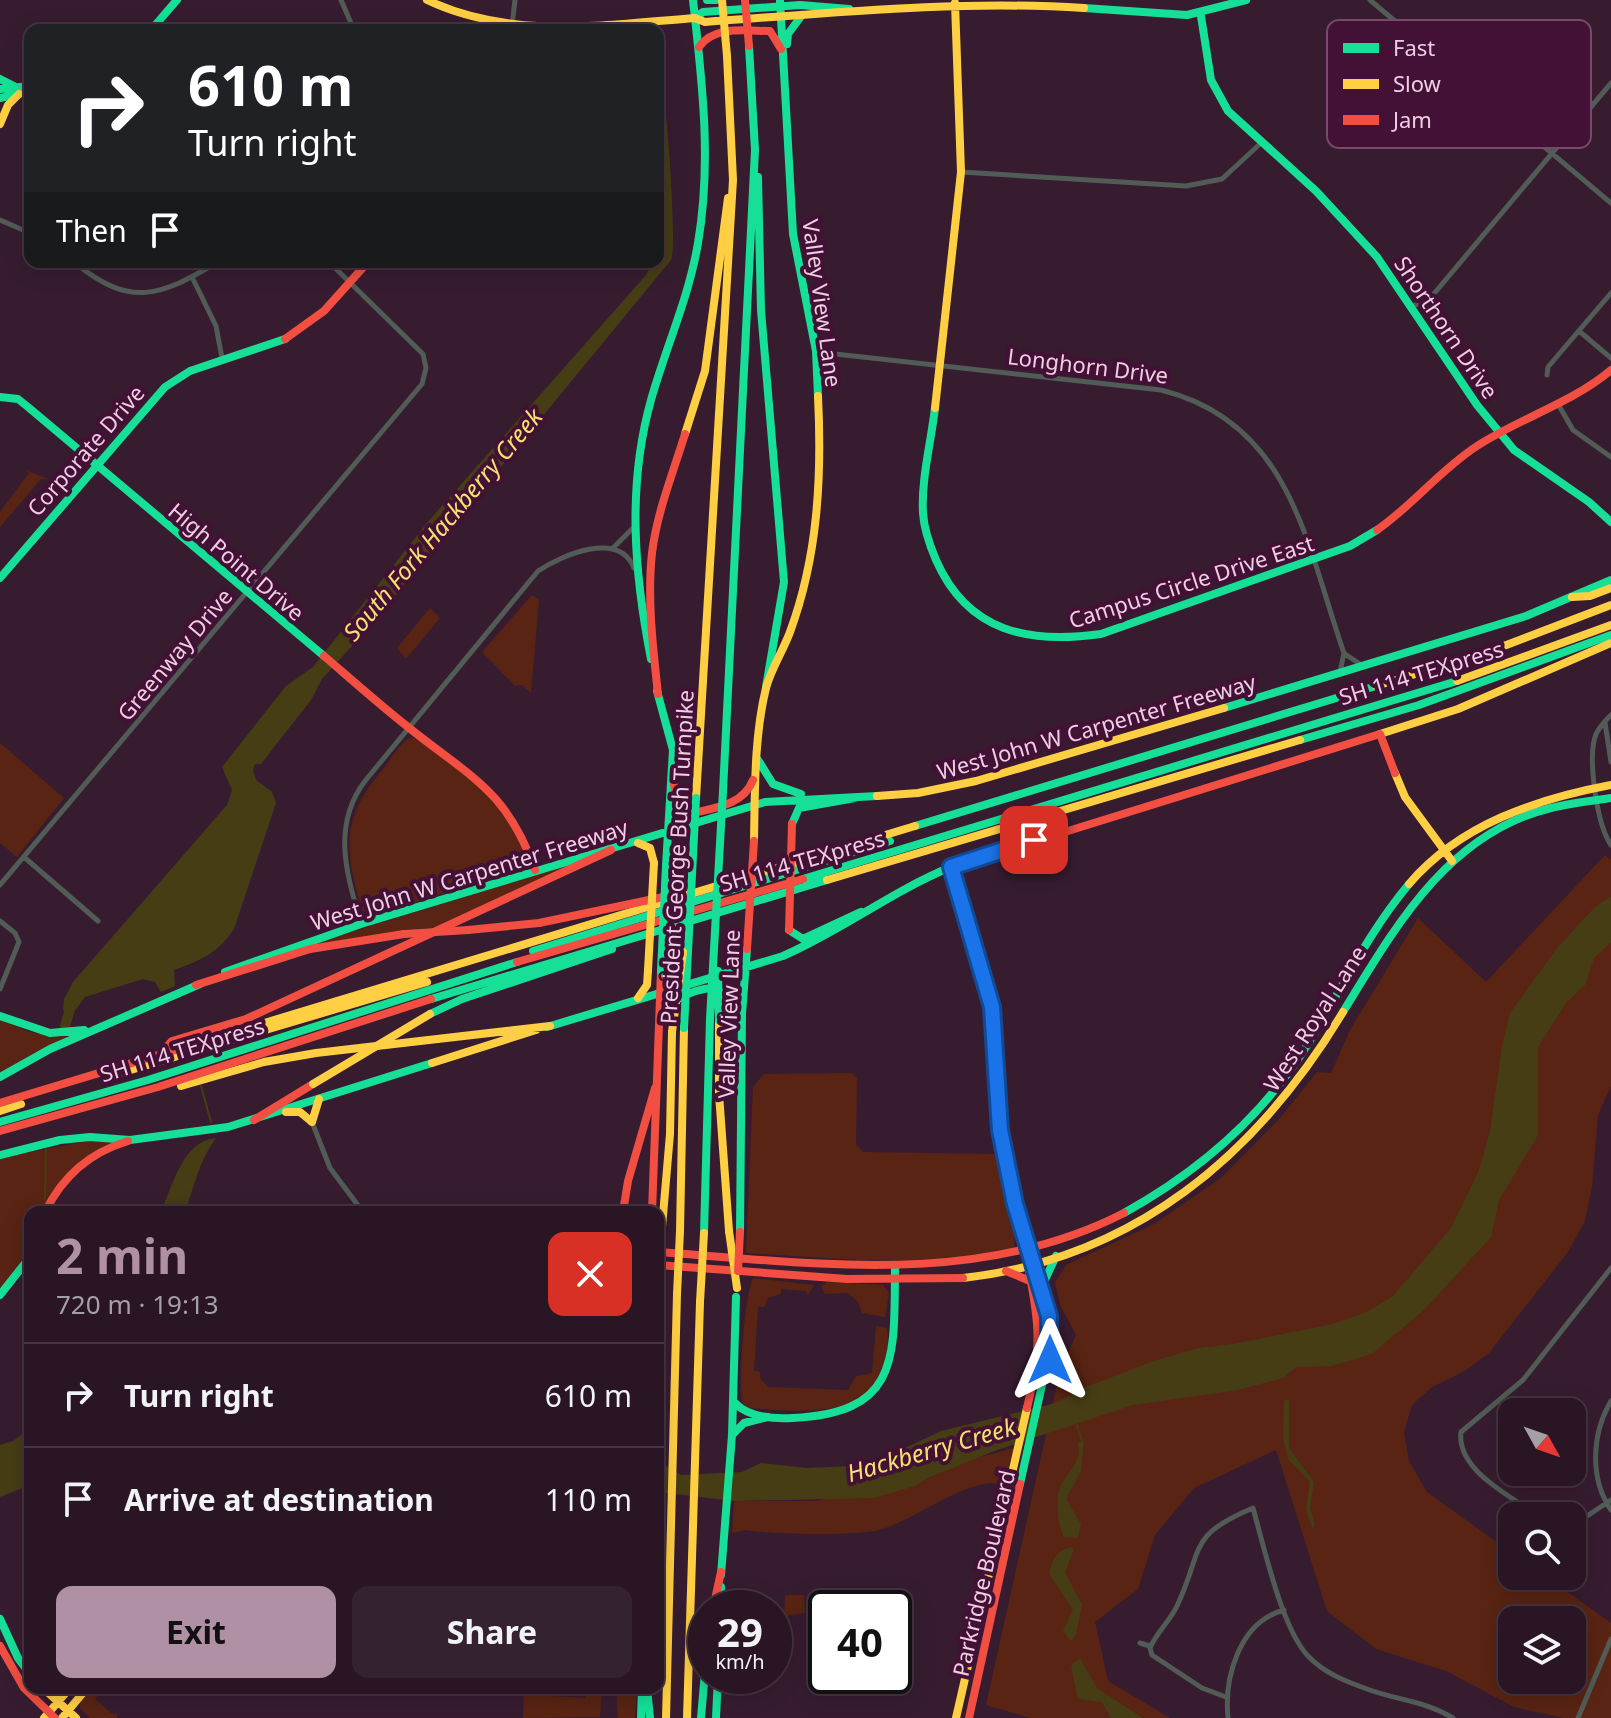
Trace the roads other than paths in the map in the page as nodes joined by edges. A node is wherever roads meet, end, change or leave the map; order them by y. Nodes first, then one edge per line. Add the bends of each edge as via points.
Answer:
1 (177, 0) edge
2 (341, 0) edge
3 (427, 0) edge
4 (515, 0) edge
5 (693, 0) edge
6 (707, 0) edge
7 (719, 0) edge
8 (745, 0) edge
9 (1246, 0) edge
10 (1370, 0) edge
11 (955, 1) edge
12 (793, 2) edge
13 (780, 3) edge
14 (849, 9) junction
15 (802, 15) junction
16 (1201, 16) junction
17 (781, 17) junction
18 (695, 18) junction
19 (1394, 20) edge
20 (156, 24) edge
21 (351, 24) edge
22 (492, 24) edge
23 (512, 24) edge
24 (585, 24) edge
25 (697, 51) junction
26 (784, 58) junction
27 (0, 79) edge
28 (1611, 83) edge
29 (0, 89) edge
30 (24, 89) edge
31 (17, 90) junction
32 (0, 98) edge
33 (1591, 107) edge
34 (0, 124) edge
35 (1262, 142) junction
36 (1546, 148) edge
37 (1556, 148) edge
38 (755, 150) junction
39 (1552, 153) junction
40 (961, 172) junction
41 (733, 180) junction
42 (1611, 203) edge
43 (0, 220) edge
44 (24, 230) edge
45 (81, 268) edge
46 (208, 268) edge
47 (335, 268) edge
48 (363, 268) edge
49 (192, 277) junction
50 (350, 282) junction
51 (1611, 293) edge
52 (1415, 305) junction
53 (1579, 331) junction
54 (816, 351) junction
55 (222, 358) junction
56 (1611, 358) edge
57 (940, 365) junction
58 (1611, 370) edge
59 (1547, 375) dead end
60 (0, 397) edge
61 (1558, 404) junction
62 (1499, 433) junction
63 (1611, 457) edge
64 (96, 464) junction
65 (1611, 522) edge
66 (633, 528) junction
67 (612, 548) junction
68 (1312, 561) junction
69 (634, 568) junction
70 (0, 578) edge
71 (1611, 580) edge
72 (1611, 588) edge
73 (247, 593) junction
74 (1572, 597) junction
75 (1611, 605) edge
76 (1611, 625) edge
77 (1611, 635) edge
78 (1611, 643) edge
79 (1344, 653) junction
80 (1363, 666) junction
81 (1340, 673) junction
82 (766, 687) junction
83 (658, 694) junction
84 (1611, 715) edge
85 (1605, 723) junction
86 (409, 728) junction
87 (1380, 734) junction
88 (1283, 746) junction
89 (756, 760) junction
90 (1611, 762) edge
91 (672, 779) junction
92 (1129, 782) junction
93 (1611, 785) edge
94 (1596, 787) junction
95 (807, 795) junction
96 (857, 797) junction
97 (1611, 798) edge
98 (1597, 799) junction
99 (755, 805) junction
100 (940, 820) junction
101 (1611, 831) edge
102 (670, 832) junction
103 (1604, 834) junction
104 (636, 843) junction
105 (1611, 845) edge
106 (611, 850) junction
107 (1444, 851) junction
108 (24, 857) junction
109 (1452, 861) junction
110 (951, 867) junction
111 (535, 870) junction
112 (0, 885) edge
113 (708, 891) junction
114 (867, 910) junction
115 (690, 918) junction
116 (0, 921) edge
117 (98, 921) dead end
118 (361, 924) junction
119 (637, 936) junction
120 (745, 970) junction
121 (196, 985) junction
122 (0, 989) edge
123 (661, 994) junction
124 (636, 1000) junction
125 (742, 1014) junction
126 (0, 1016) edge
127 (715, 1020) junction
128 (659, 1021) junction
129 (550, 1026) junction
130 (94, 1028) junction
131 (161, 1052) junction
132 (0, 1077) edge
133 (657, 1078) junction
134 (158, 1087) junction
135 (319, 1099) junction
136 (0, 1103) edge
137 (0, 1111) edge
138 (275, 1113) junction
139 (254, 1120) junction
140 (0, 1122) edge
141 (312, 1122) junction
142 (0, 1131) edge
143 (130, 1140) junction
144 (1218, 1149) junction
145 (0, 1155) edge
146 (1226, 1160) junction
147 (48, 1206) edge
148 (358, 1206) edge
149 (624, 1206) edge
150 (652, 1206) edge
151 (664, 1206) edge
152 (1028, 1251) junction
153 (664, 1252) edge
154 (1056, 1256) junction
155 (1030, 1263) junction
156 (24, 1265) edge
157 (664, 1267) edge
158 (895, 1267) junction
159 (1611, 1268) edge
160 (1000, 1271) junction
161 (895, 1281) junction
162 (1030, 1281) junction
163 (1042, 1290) junction
164 (736, 1293) junction
165 (0, 1295) edge
166 (734, 1399) junction
167 (1611, 1401) edge
168 (769, 1417) junction
169 (732, 1435) junction
170 (1520, 1502) edge
171 (1609, 1502) edge
172 (1611, 1510) edge
173 (1586, 1517) edge
174 (721, 1572) junction
175 (717, 1590) edge
176 (720, 1590) edge
177 (1284, 1610) junction
178 (0, 1619) edge
179 (1611, 1639) edge
180 (1140, 1643) dead end
181 (0, 1646) edge
182 (1150, 1646) junction
183 (24, 1666) edge
184 (24, 1686) edge
185 (31, 1694) edge
186 (49, 1694) edge
187 (65, 1694) edge
188 (82, 1694) edge
189 (644, 1694) edge
190 (646, 1694) edge
191 (703, 1694) edge
192 (717, 1694) edge
193 (1226, 1697) junction
194 (58, 1702) junction
195 (65, 1714) edge
196 (49, 1716) edge
197 (76, 1718) edge
198 (641, 1718) edge
199 (650, 1718) edge
200 (666, 1718) edge
201 (687, 1718) edge
202 (701, 1718) edge
203 (716, 1718) edge
204 (956, 1718) edge
205 (969, 1718) edge
206 (1228, 1718) edge
207 (1453, 1718) edge
208 (1578, 1718) edge

1 - 20 main road
2 - 21 street
3 - 22 main road via 464,18
4 - 23 street
5 - 18 main road
6 - 7 main road
7 - 41 main road, President George Bush Turnpike, bridge
8 - 38 main road, President George Bush Turnpike, bridge
9 - 16 main road
10 - 19 street
11 - 14 main road
11 - 16 main road via 1059,3 1156,18
11 - 40 main road, Campus Circle Drive East
12 - 13 main road
12 - 14 main road
13 - 17 main road, Valley View Lane
13 - 18 main road via 703,12
14 - 15 main road
15 - 17 main road
15 - 26 main road via 788,34
16 - 35 main road, Shorthorn Drive via 1217,94
17 - 18 main road via 705,22
17 - 26 main road, Valley View Lane
18 - 24 main road
18 - 25 main road
25 - 26 main road via 711,34 770,31
25 - 66 main road via 701,222 686,295 645,425
26 - 54 main road, Valley View Lane via 793,234
27 - 31 main road
28 - 33 street
29 - 31 main road
30 - 31 main road
31 - 32 main road
31 - 34 main road
35 - 40 street via 1222,179 1186,186
35 - 52 main road, Shorthorn Drive via 1351,226
36 - 39 street
37 - 39 street
38 - 82 main road via 761,310 783,572
38 - 127 main road, President George Bush Turnpike, bridge via 714,946
39 - 42 street
39 - 52 street via 1427,302
40 - 57 main road, Campus Circle Drive East
41 - 83 main road via 723,220 705,371 652,554
41 - 115 main road, President George Bush Turnpike, bridge
43 - 44 street
45 - 49 street via 132,294 176,287
46 - 49 street
47 - 50 street, Greenway Drive
48 - 50 main road, Corporate Drive
49 - 55 street via 216,326
50 - 55 main road, Corporate Drive via 294,334
50 - 73 street, Greenway Drive via 423,354 426,376
51 - 53 street
52 - 62 main road, Shorthorn Drive
53 - 56 street
53 - 59 street
54 - 57 street, Longhorn Drive
54 - 82 main road, Valley View Lane via 821,451 813,554 790,632
55 - 64 main road, Corporate Drive via 165,387
57 - 68 street, Longhorn Drive via 1161,390 1193,400 1227,418 1264,452 1293,502
57 - 68 main road, Campus Circle Drive East via 923,513 929,547 955,593 999,627 1066,642
58 - 61 main road, Campus Circle Drive East via 1586,392
60 - 64 main road, High Point Drive via 18,399
61 - 62 main road, Campus Circle Drive East
61 - 63 street via 1573,430
62 - 65 main road, Shorthorn Drive via 1529,464 1587,500
62 - 68 main road, Campus Circle Drive East via 1443,470 1385,527
64 - 70 main road, Corporate Drive
64 - 73 main road, High Point Drive
66 - 67 street
66 - 69 main road
67 - 69 street via 625,554
67 - 86 street via 576,552 538,571
68 - 79 street, Longhorn Drive
69 - 83 main road
71 - 74 main road, West John W Carpenter Freeway
72 - 74 main road
73 - 86 main road, High Point Drive
73 - 108 street, Greenway Drive
74 - 80 main road, West John W Carpenter Freeway
75 - 100 main road, West John W Carpenter Freeway via 1488,652
76 - 92 main road, SH 114 TEXpress via 1504,666
77 - 88 main road via 1419,705
78 - 87 main road via 1458,709
79 - 80 street
79 - 81 street
80 - 81 main road, West John W Carpenter Freeway
81 - 96 main road, West John W Carpenter Freeway via 975,782 938,791
82 - 89 main road, Valley View Lane
83 - 91 main road via 673,750
84 - 85 street
85 - 90 street
85 - 94 street via 1594,745
86 - 111 main road, High Point Drive via 483,782 503,804 522,833
86 - 118 street via 360,788 346,818 343,849
87 - 107 main road via 1405,797
87 - 110 main road
88 - 92 main road via 1268,744
88 - 119 main road
89 - 91 main road via 752,787 743,796 689,814 679,806
89 - 95 main road via 773,787
89 - 99 main road, Valley View Lane
91 - 102 main road
92 - 140 main road, SH 114 TEXpress via 428,988 148,1080
93 - 94 main road, West Royal Lane
94 - 98 street
94 - 107 main road, West Royal Lane via 1535,801
95 - 96 main road, West John W Carpenter Freeway
95 - 99 main road, West John W Carpenter Freeway
96 - 114 main road, bridge via 799,808 792,824 789,930 803,939 844,916
97 - 98 main road, West Royal Lane
98 - 103 street
98 - 109 main road, West Royal Lane via 1518,819
99 - 102 main road, West John W Carpenter Freeway
99 - 120 main road, Valley View Lane, bridge
100 - 113 main road, West John W Carpenter Freeway
100 - 137 main road, SH 114 TEXpress via 931,828 769,879
101 - 103 street
102 - 104 main road, West John W Carpenter Freeway
102 - 123 main road, bridge
103 - 105 street
104 - 106 main road, West John W Carpenter Freeway
104 - 124 main road, bridge via 650,848 654,863 648,970 644,992
106 - 111 main road, West John W Carpenter Freeway
106 - 131 main road via 246,1019 172,1041
107 - 109 main road
107 - 144 main road, West Royal Lane via 1387,911 1280,1083
108 - 112 street, Greenway Drive
108 - 117 street
109 - 146 main road, West Royal Lane via 1399,919 1292,1090
110 - 114 main road
110 - 152 main road, Parkridge Boulevard via 992,1007 1000,1130
111 - 118 main road, West John W Carpenter Freeway
113 - 121 main road, bridge via 539,923 404,934 310,949
113 - 131 main road, West John W Carpenter Freeway
114 - 120 main road via 820,940
115 - 151 main road, bridge via 672,1032
115 - 200 main road, President George Bush Turnpike, bridge
116 - 122 street via 19,942
118 - 121 main road, West John W Carpenter Freeway via 275,951
119 - 134 main road
119 - 139 main road, bridge via 623,946 430,1014
120 - 123 main road
120 - 125 main road, Valley View Lane
121 - 130 main road, West John W Carpenter Freeway
123 - 124 main road
123 - 128 main road
124 - 129 main road
125 - 128 main road via 736,993 722,987 676,998 665,1006
125 - 164 main road, Valley View Lane, bridge
126 - 130 main road via 50,1033
127 - 164 main road, bridge
127 - 201 main road, President George Bush Turnpike, bridge
128 - 133 main road
129 - 134 main road via 316,1053
129 - 135 main road
130 - 132 main road, West John W Carpenter Freeway
131 - 136 main road, West John W Carpenter Freeway
133 - 149 main road
133 - 150 main road
134 - 142 main road
135 - 138 main road
135 - 141 main road
138 - 139 main road
138 - 141 main road via 300,1112
139 - 143 main road
141 - 148 street via 330,1168
143 - 145 main road via 90,1137
143 - 147 main road via 79,1166
144 - 146 main road
144 - 152 main road, West Royal Lane via 1141,1204
146 - 154 main road, West Royal Lane via 1147,1217
152 - 155 main road, Parkridge Boulevard
152 - 158 main road, West Royal Lane via 958,1265
153 - 158 main road, West Royal Lane
154 - 155 main road, West Royal Lane
154 - 163 main road
155 - 160 main road, West Royal Lane
155 - 162 main road, Parkridge Boulevard
155 - 163 main road, Parkridge Boulevard
156 - 165 main road
157 - 161 main road, West Royal Lane
158 - 161 main road
159 - 170 street via 1517,1386 1461,1432 1461,1448 1478,1471
160 - 161 main road, West Royal Lane
160 - 162 main road
161 - 168 main road via 892,1356 877,1390 853,1410 835,1416
162 - 204 main road, Parkridge Boulevard via 1041,1342
163 - 205 main road, Parkridge Boulevard via 1051,1326 1046,1377
164 - 166 main road, Valley View Lane
166 - 168 main road via 742,1410
166 - 169 main road, Valley View Lane
167 - 171 street via 1596,1453 1600,1488
168 - 169 main road via 744,1423
169 - 174 main road, Valley View Lane
171 - 172 street
171 - 173 street
174 - 175 main road
174 - 176 main road, Valley View Lane
177 - 182 street via 1253,1508 1218,1524 1204,1537 1179,1603
177 - 193 street via 1258,1625 1243,1646 1228,1678
177 - 207 street via 1301,1648 1321,1668
178 - 183 main road
179 - 208 street
180 - 182 street
181 - 184 main road
182 - 193 street via 1152,1655 1202,1688
185 - 196 main road
186 - 194 main road
187 - 194 main road
188 - 195 main road
189 - 198 main road
190 - 199 main road
191 - 202 main road
192 - 203 main road
193 - 206 street
194 - 195 main road
194 - 196 main road
195 - 197 main road

